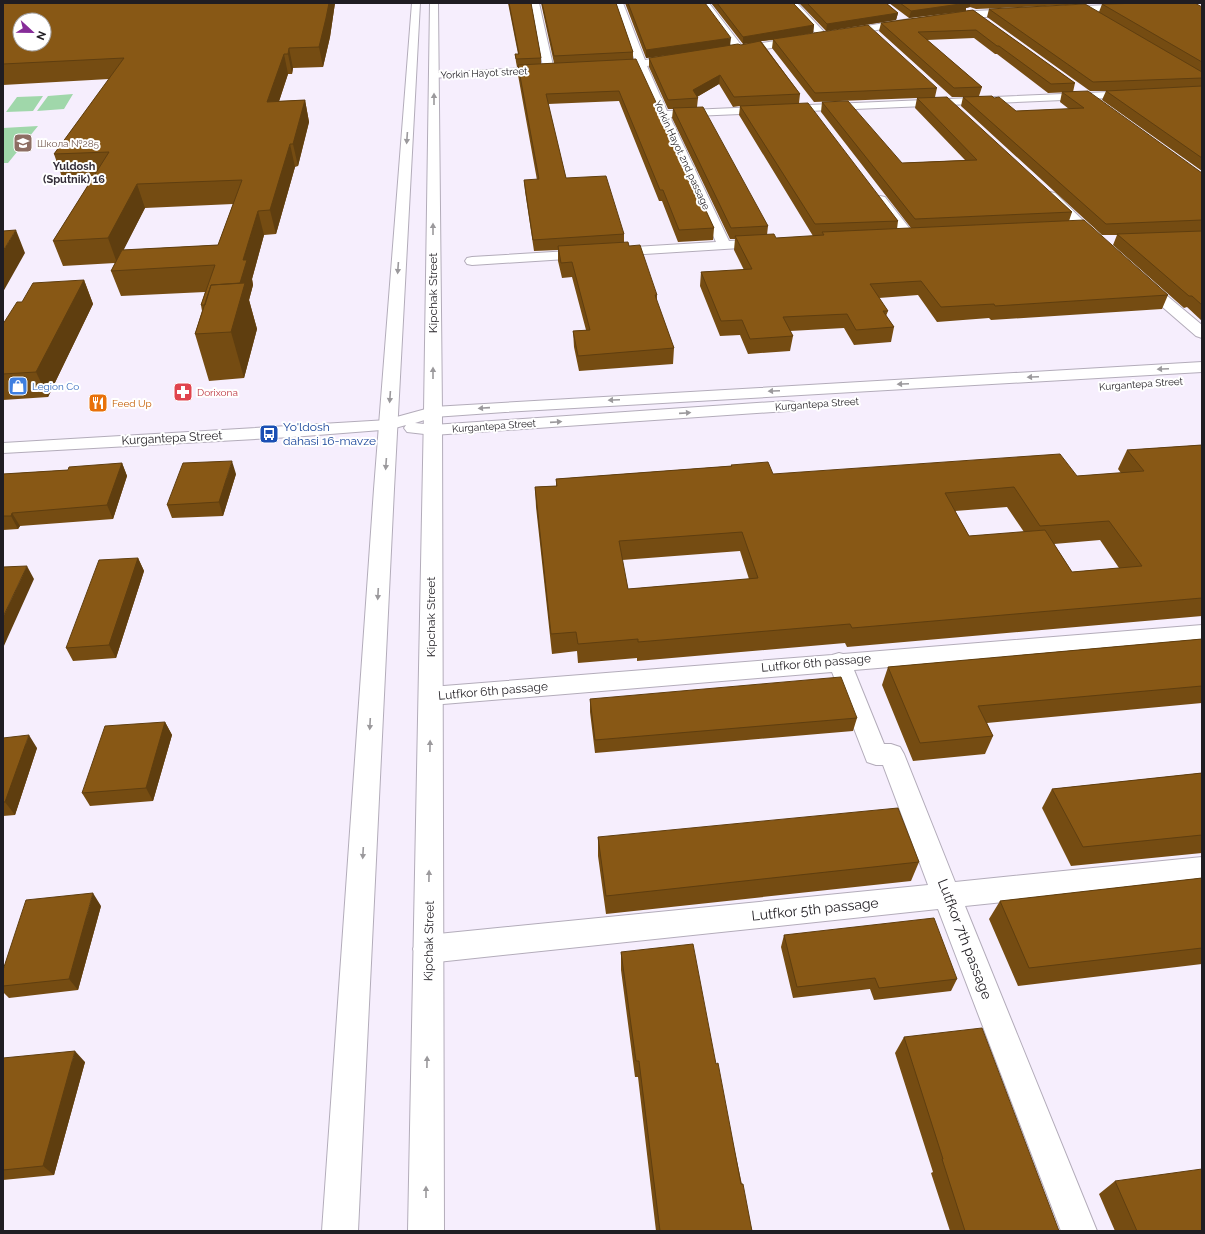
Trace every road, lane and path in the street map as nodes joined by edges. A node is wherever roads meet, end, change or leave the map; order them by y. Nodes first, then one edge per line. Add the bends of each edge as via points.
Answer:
1 (416, 3) edge
2 (434, 3) edge
3 (535, 3) edge
4 (619, 3) edge
5 (705, 3) edge
6 (792, 3) edge
7 (1138, 6) edge
8 (964, 7) edge
9 (1052, 7) edge
10 (1085, 9) junction
11 (1027, 12) edge
12 (894, 13) edge
13 (974, 14) junction
14 (1098, 17) edge
15 (937, 19) edge
16 (922, 21) edge
17 (907, 23) junction
18 (986, 23) edge
19 (434, 28) junction
20 (414, 29) junction
21 (869, 29) junction
22 (823, 36) junction
23 (880, 40) edge
24 (763, 46) junction
25 (740, 50) junction
26 (724, 52) edge
27 (687, 57) edge
28 (772, 58) edge
29 (641, 64) junction
30 (595, 67) edge
31 (434, 76) junction
32 (1074, 87) edge
33 (936, 91) edge
34 (1141, 94) edge
35 (800, 95) edge
36 (1087, 96) junction
37 (948, 101) junction
38 (1100, 105) edge
39 (810, 107) junction
40 (959, 112) edge
41 (663, 114) junction
42 (819, 120) edge
43 (1039, 186) edge
44 (876, 194) edge
45 (1084, 228) junction
46 (1068, 229) edge
47 (924, 236) edge
48 (909, 237) junction
49 (893, 238) edge
50 (778, 243) edge
51 (724, 245) junction
52 (1110, 246) edge
53 (472, 261) dead end
54 (1131, 272) edge
55 (1202, 333) edge
56 (1202, 367) edge
57 (1202, 380) edge
58 (433, 421) junction
59 (388, 425) junction
60 (3, 448) edge
61 (1202, 633) edge
62 (839, 661) junction
63 (431, 696) junction
64 (1202, 869) edge
65 (948, 895) junction
66 (428, 949) junction
67 (340, 1231) edge
68 (426, 1231) edge
69 (1079, 1231) edge

1 - 20 street
2 - 19 street, Kipchak Street
3 - 31 street, Yorkin Hayot street via 553,69
4 - 29 street, Yorkin Hayot 2nd passage
5 - 25 street
6 - 22 street
7 - 10 street
8 - 13 street
9 - 10 street via 1066,10
10 - 14 street
11 - 13 street
12 - 17 street
13 - 15 street
13 - 18 street
16 - 17 street
17 - 21 street
19 - 20 street
19 - 31 street, Kipchak Street
20 -> 59 street
21 - 22 street
21 - 23 street
22 - 24 street
24 - 25 street
24 - 28 street
25 - 26 street
27 - 29 street
29 - 30 street
29 - 41 street, Yorkin Hayot 2nd passage
58 -> 31 street, Kipchak Street
32 - 36 street
33 - 37 street
34 - 36 street
35 - 39 street
36 - 37 street
36 - 38 street
37 - 39 street
37 - 40 street
39 - 41 street
39 - 42 street
41 - 51 street, Yorkin Hayot 2nd passage
43 - 45 street
44 - 48 street
45 - 46 street
45 - 52 street via 1096,241
47 - 48 street
48 - 49 street
50 - 51 street
51 - 53 street
54 - 55 street
56 -> 58 street, Kurgantepa Street via 504,407
58 -> 57 street, Kurgantepa Street via 751,408
58 - 59 street, Kurgantepa Street
58 - 63 street, Kipchak Street
59 - 60 street, Kurgantepa Street
59 -> 67 street
61 - 62 street, Lutfkor 6th passage
62 - 63 street, Lutfkor 6th passage
62 - 65 street, Lutfkor 7th passage via 876,755 891,754
66 -> 63 street, Kipchak Street
64 - 65 street, Lutfkor 5th passage
65 - 66 street, Lutfkor 5th passage
65 - 69 street, Lutfkor 7th passage
68 -> 66 street, Kipchak Street

